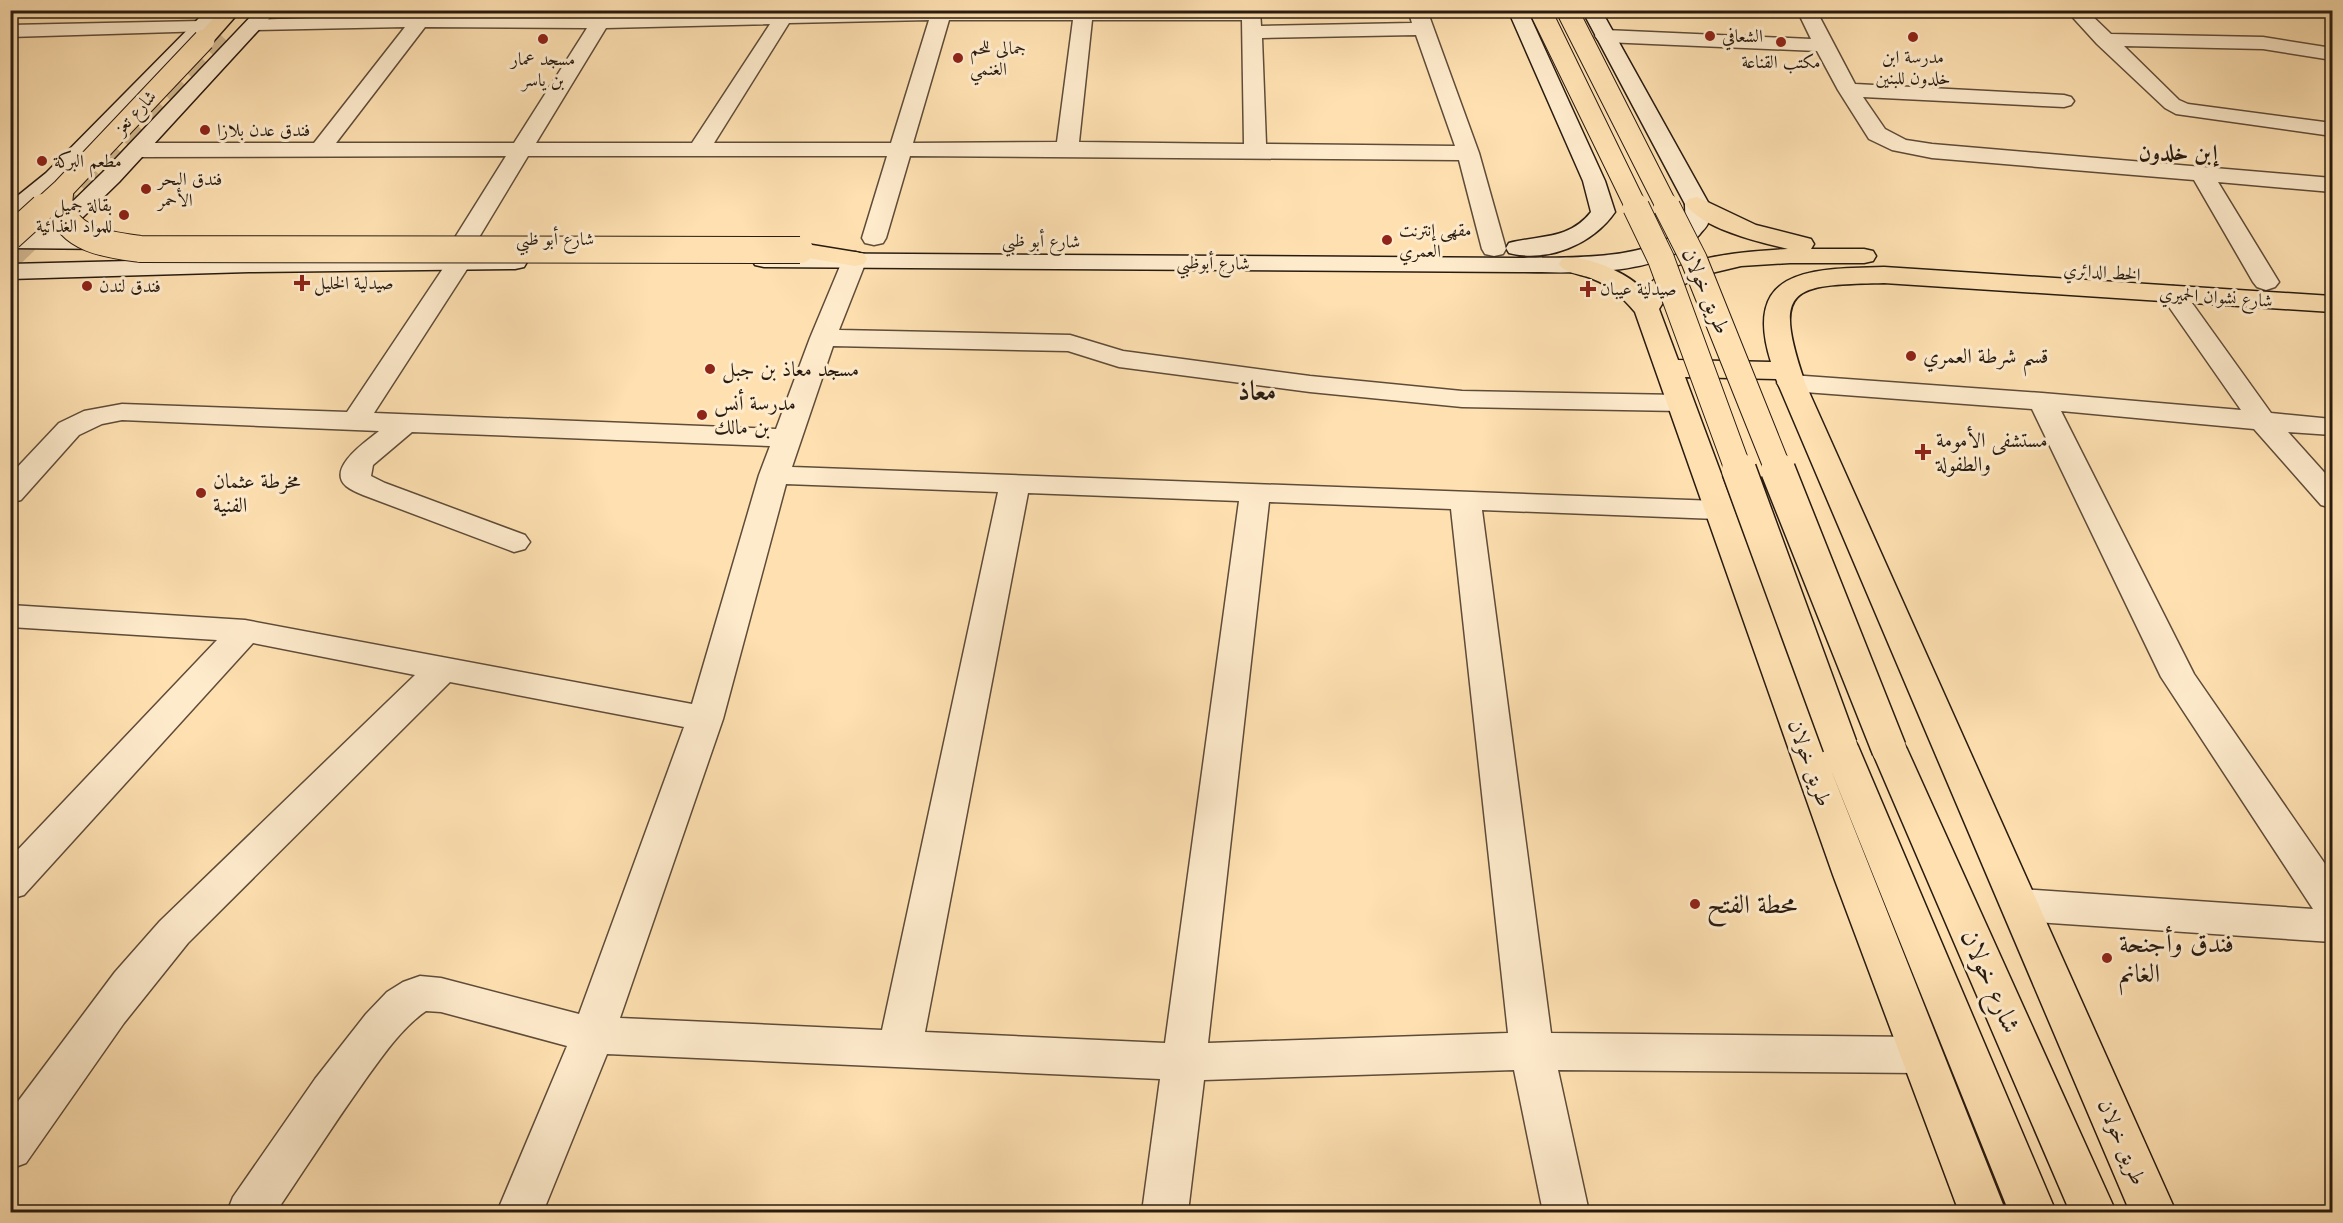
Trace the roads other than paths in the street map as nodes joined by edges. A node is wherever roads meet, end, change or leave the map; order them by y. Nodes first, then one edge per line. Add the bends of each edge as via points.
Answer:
1 (218, 10) edge
2 (232, 10) edge
3 (1517, 10) edge
4 (1540, 10) edge
5 (1567, 10) edge
6 (1590, 10) edge
7 (1806, 10) edge
8 (2075, 10) edge
9 (941, 12) edge
10 (1083, 13) edge
11 (784, 14) edge
12 (259, 15) edge
13 (423, 16) edge
14 (1251, 19) edge
15 (1420, 20) edge
16 (600, 22) junction
17 (14, 34) edge
18 (210, 35) junction
19 (1605, 36) junction
20 (2104, 40) junction
21 (1824, 45) junction
22 (2332, 54) edge
23 (1848, 90) junction
24 (2064, 101) dead end
25 (2332, 130) edge
26 (699, 149) junction
27 (902, 149) junction
28 (1067, 149) junction
29 (137, 150) junction
30 (523, 150) junction
31 (319, 151) junction
32 (1255, 151) junction
33 (1468, 153) junction
34 (2202, 174) junction
35 (111, 177) junction
36 (1594, 181) junction
37 (1685, 183) junction
38 (59, 184) junction
39 (2332, 185) edge
40 (1696, 204) junction
41 (82, 206) junction
42 (10, 214) edge
43 (265, 241) junction
44 (130, 242) junction
45 (14, 244) edge
46 (864, 249) junction
47 (1494, 249) junction
48 (463, 251) junction
49 (1448, 257) junction
50 (1570, 264) junction
51 (249, 265) junction
52 (1878, 266) junction
53 (51, 270) junction
54 (10, 272) edge
55 (2266, 282) junction
56 (10, 283) edge
57 (2332, 286) edge
58 (2173, 294) junction
59 (2332, 304) edge
60 (1647, 310) junction
61 (823, 338) junction
62 (1784, 366) junction
63 (1667, 368) junction
64 (2042, 401) junction
65 (1680, 404) junction
66 (2262, 420) junction
67 (355, 422) junction
68 (405, 423) junction
69 (2332, 427) edge
70 (789, 438) junction
71 (774, 475) junction
72 (1015, 483) junction
73 (1255, 492) junction
74 (10, 494) edge
75 (1466, 499) junction
76 (2332, 499) edge
77 (1717, 510) junction
78 (514, 542) dead end
79 (10, 616) edge
80 (244, 631) junction
81 (441, 670) junction
82 (705, 719) junction
83 (1888, 749) joint
84 (10, 884) edge
85 (2020, 905) junction
86 (2332, 905) edge
87 (2332, 926) edge
88 (593, 1035) junction
89 (900, 1049) junction
90 (1532, 1051) junction
91 (1919, 1055) junction
92 (1185, 1062) junction
93 (10, 1149) edge
94 (250, 1212) edge
95 (520, 1212) edge
96 (1166, 1212) edge
97 (1566, 1212) edge
98 (1982, 1212) edge
99 (2032, 1212) edge
100 (2093, 1212) edge
101 (2153, 1212) edge

1 - 18 street
2 - 18 main road, شارع تعز
3 - 36 street
4 - 99 main road, طريق خولان, bridge via 1661,259 1840,746
5 - 83 main road, طريق خولان, bridge via 1694,260
6 - 19 street
7 - 21 street
8 - 20 street
9 - 10 street
9 - 11 street
9 - 27 street
10 - 14 street
10 - 28 street
11 - 16 street
11 - 26 street
12 - 13 street
12 - 18 main road, شارع تعز
12 - 29 street
13 - 16 street
13 - 31 street
14 - 15 street
14 - 32 street
15 - 33 street
16 - 30 street
17 - 18 street
18 - 38 main road, شارع تعز, bridge
19 - 21 street
19 - 37 street
20 - 22 street via 2263,43
20 - 25 street via 2183,110
21 - 23 street
23 - 24 street
23 - 34 street via 1877,134 1899,145
26 - 27 street
26 - 30 street
27 - 28 street
27 - 46 street
28 - 32 street
29 - 31 street
29 - 35 street
30 - 31 street
30 - 48 street
32 - 33 street
33 - 47 street
34 - 39 street
34 - 55 street
35 - 38 street via 94,186 73,190 52,186
35 - 41 street
36 - 37 street
36 - 47 street via 1603,212 1594,227 1571,240 1537,247
37 - 40 street
38 - 42 street
38 - 45 main road, شارع تعز, bridge
38 - 46 main road, bridge via 59,209 70,227 110,245 140,249
40 - 50 street, شارع أبوظبي via 1696,223 1680,240 1652,254 1615,262
40 - 52 main road via 1744,231
41 - 44 street via 81,217 90,227
41 - 45 street via 61,224
43 - 44 street
43 - 48 street
43 - 51 street via 232,252 233,263
44 - 45 street
46 - 48 street, شارع أبوظبي
46 - 49 street, شارع أبوظبي
46 - 61 street
47 - 49 street
48 - 51 street
48 - 67 street
49 - 50 street, شارع أبوظبي
50 - 60 main road via 1603,274 1629,288
51 - 53 street
52 - 55 main road, الخط الدائري
52 - 58 main road, شارع نشوان الحميري
52 - 60 main road via 1790,256 1741,260 1691,270 1659,288
52 - 62 main road via 1809,280 1786,290 1777,304 1774,324
53 - 54 street
53 - 56 street
55 - 57 main road, الخط الدائري
58 - 59 main road, شارع نشوان الحميري
58 - 66 street
60 - 63 main road, طريق خولان
61 - 65 street via 1070,343 1119,359 1462,399
61 - 70 street
62 - 63 main road
62 - 64 street
62 - 85 main road, طريق خولان
63 - 65 main road, طريق خولان
64 - 66 street
64 - 86 street via 2178,677
65 - 77 main road, طريق خولان
66 - 69 street
66 - 76 street
67 - 68 street
67 - 74 street via 122,412 94,417 69,429
68 - 70 street
68 - 78 street via 360,461 357,480
70 - 71 street
71 - 72 street
71 - 82 street
72 - 73 street
72 - 89 street
73 - 75 street
73 - 92 street
75 - 77 street
75 - 90 street
77 - 91 main road, طريق خولان
79 - 80 street
80 - 81 street
80 - 84 street
81 - 82 street
81 - 93 street via 152,956 97,1025
82 - 88 street
83 - 100 main road, شارع خولان
85 - 87 street
85 - 101 main road, طريق خولان
88 - 89 street
88 - 94 street via 441,995 417,994 396,1010 353,1062
88 - 95 street
89 - 92 street
90 - 91 street
90 - 92 street
90 - 97 street
91 - 98 main road, طريق خولان
92 - 96 street

